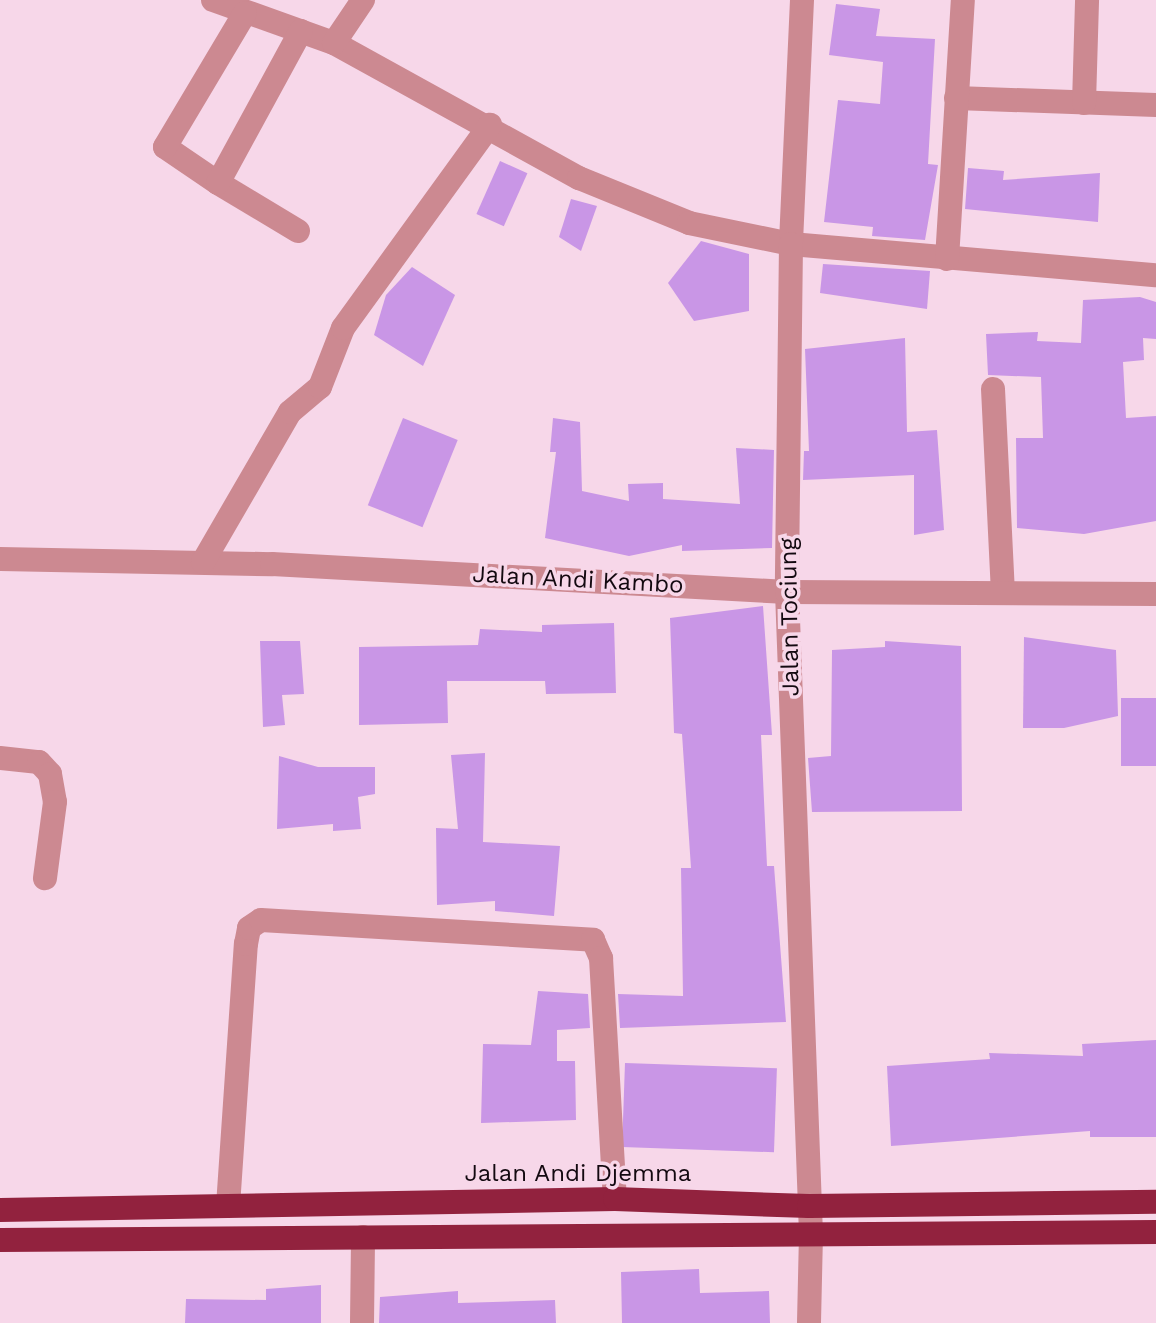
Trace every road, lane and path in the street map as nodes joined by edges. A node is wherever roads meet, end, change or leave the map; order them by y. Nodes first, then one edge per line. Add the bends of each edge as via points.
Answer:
1 (213, 0) edge
2 (363, 0) edge
3 (802, 0) edge
4 (963, 0) edge
5 (1087, 0) edge
6 (245, 13) junction
7 (301, 31) junction
8 (334, 43) junction
9 (956, 98) junction
10 (1084, 103) junction
11 (1156, 105) edge
12 (490, 125) junction
13 (218, 183) junction
14 (298, 231) dead end
15 (791, 244) junction
16 (947, 259) junction
17 (1156, 275) edge
18 (993, 389) dead end
19 (0, 559) edge
20 (203, 562) junction
21 (787, 592) junction
22 (1003, 592) junction
23 (1156, 594) edge
24 (0, 758) edge
25 (45, 878) dead end
26 (615, 1199) junction
27 (1156, 1202) edge
28 (228, 1206) junction
29 (809, 1206) junction
30 (0, 1210) edge
31 (1156, 1232) edge
32 (811, 1234) junction
33 (363, 1237) junction
34 (0, 1240) edge
35 (362, 1323) edge
36 (809, 1323) edge

1 - 6 street
2 - 8 street
3 - 15 street, Jalan Tociung
4 - 9 street
5 - 10 street
6 - 7 street
6 - 13 street via 165,147
7 - 8 street
7 - 13 street
8 - 12 street
9 - 10 street
9 - 16 street
10 - 11 street
12 - 15 street via 641,207
12 - 20 street via 343,328 320,387 290,412
13 - 14 street
15 - 16 street
15 - 21 street, Jalan Tociung
16 - 17 street
18 - 22 street
19 - 20 street, Jalan Andi Kambo
20 - 21 street, Jalan Andi Kambo
21 - 22 street, Jalan Andi Kambo
21 - 29 street, Jalan Tociung
22 - 23 street, Jalan Andi Kambo
24 - 25 street via 39,762 50,774 55,802
26 - 28 highway, Jalan Andi Djemma
26 - 28 street via 601,958 593,940 261,920 249,928 246,944
26 - 29 highway, Jalan Andi Djemma
27 - 29 highway, Jalan Andi Djemma
28 - 30 highway, Jalan Andi Djemma
29 - 32 street, Jalan Tociung
31 - 32 highway
32 - 33 highway
32 - 36 street, Jalan Tociung
33 - 34 highway
33 - 35 street

